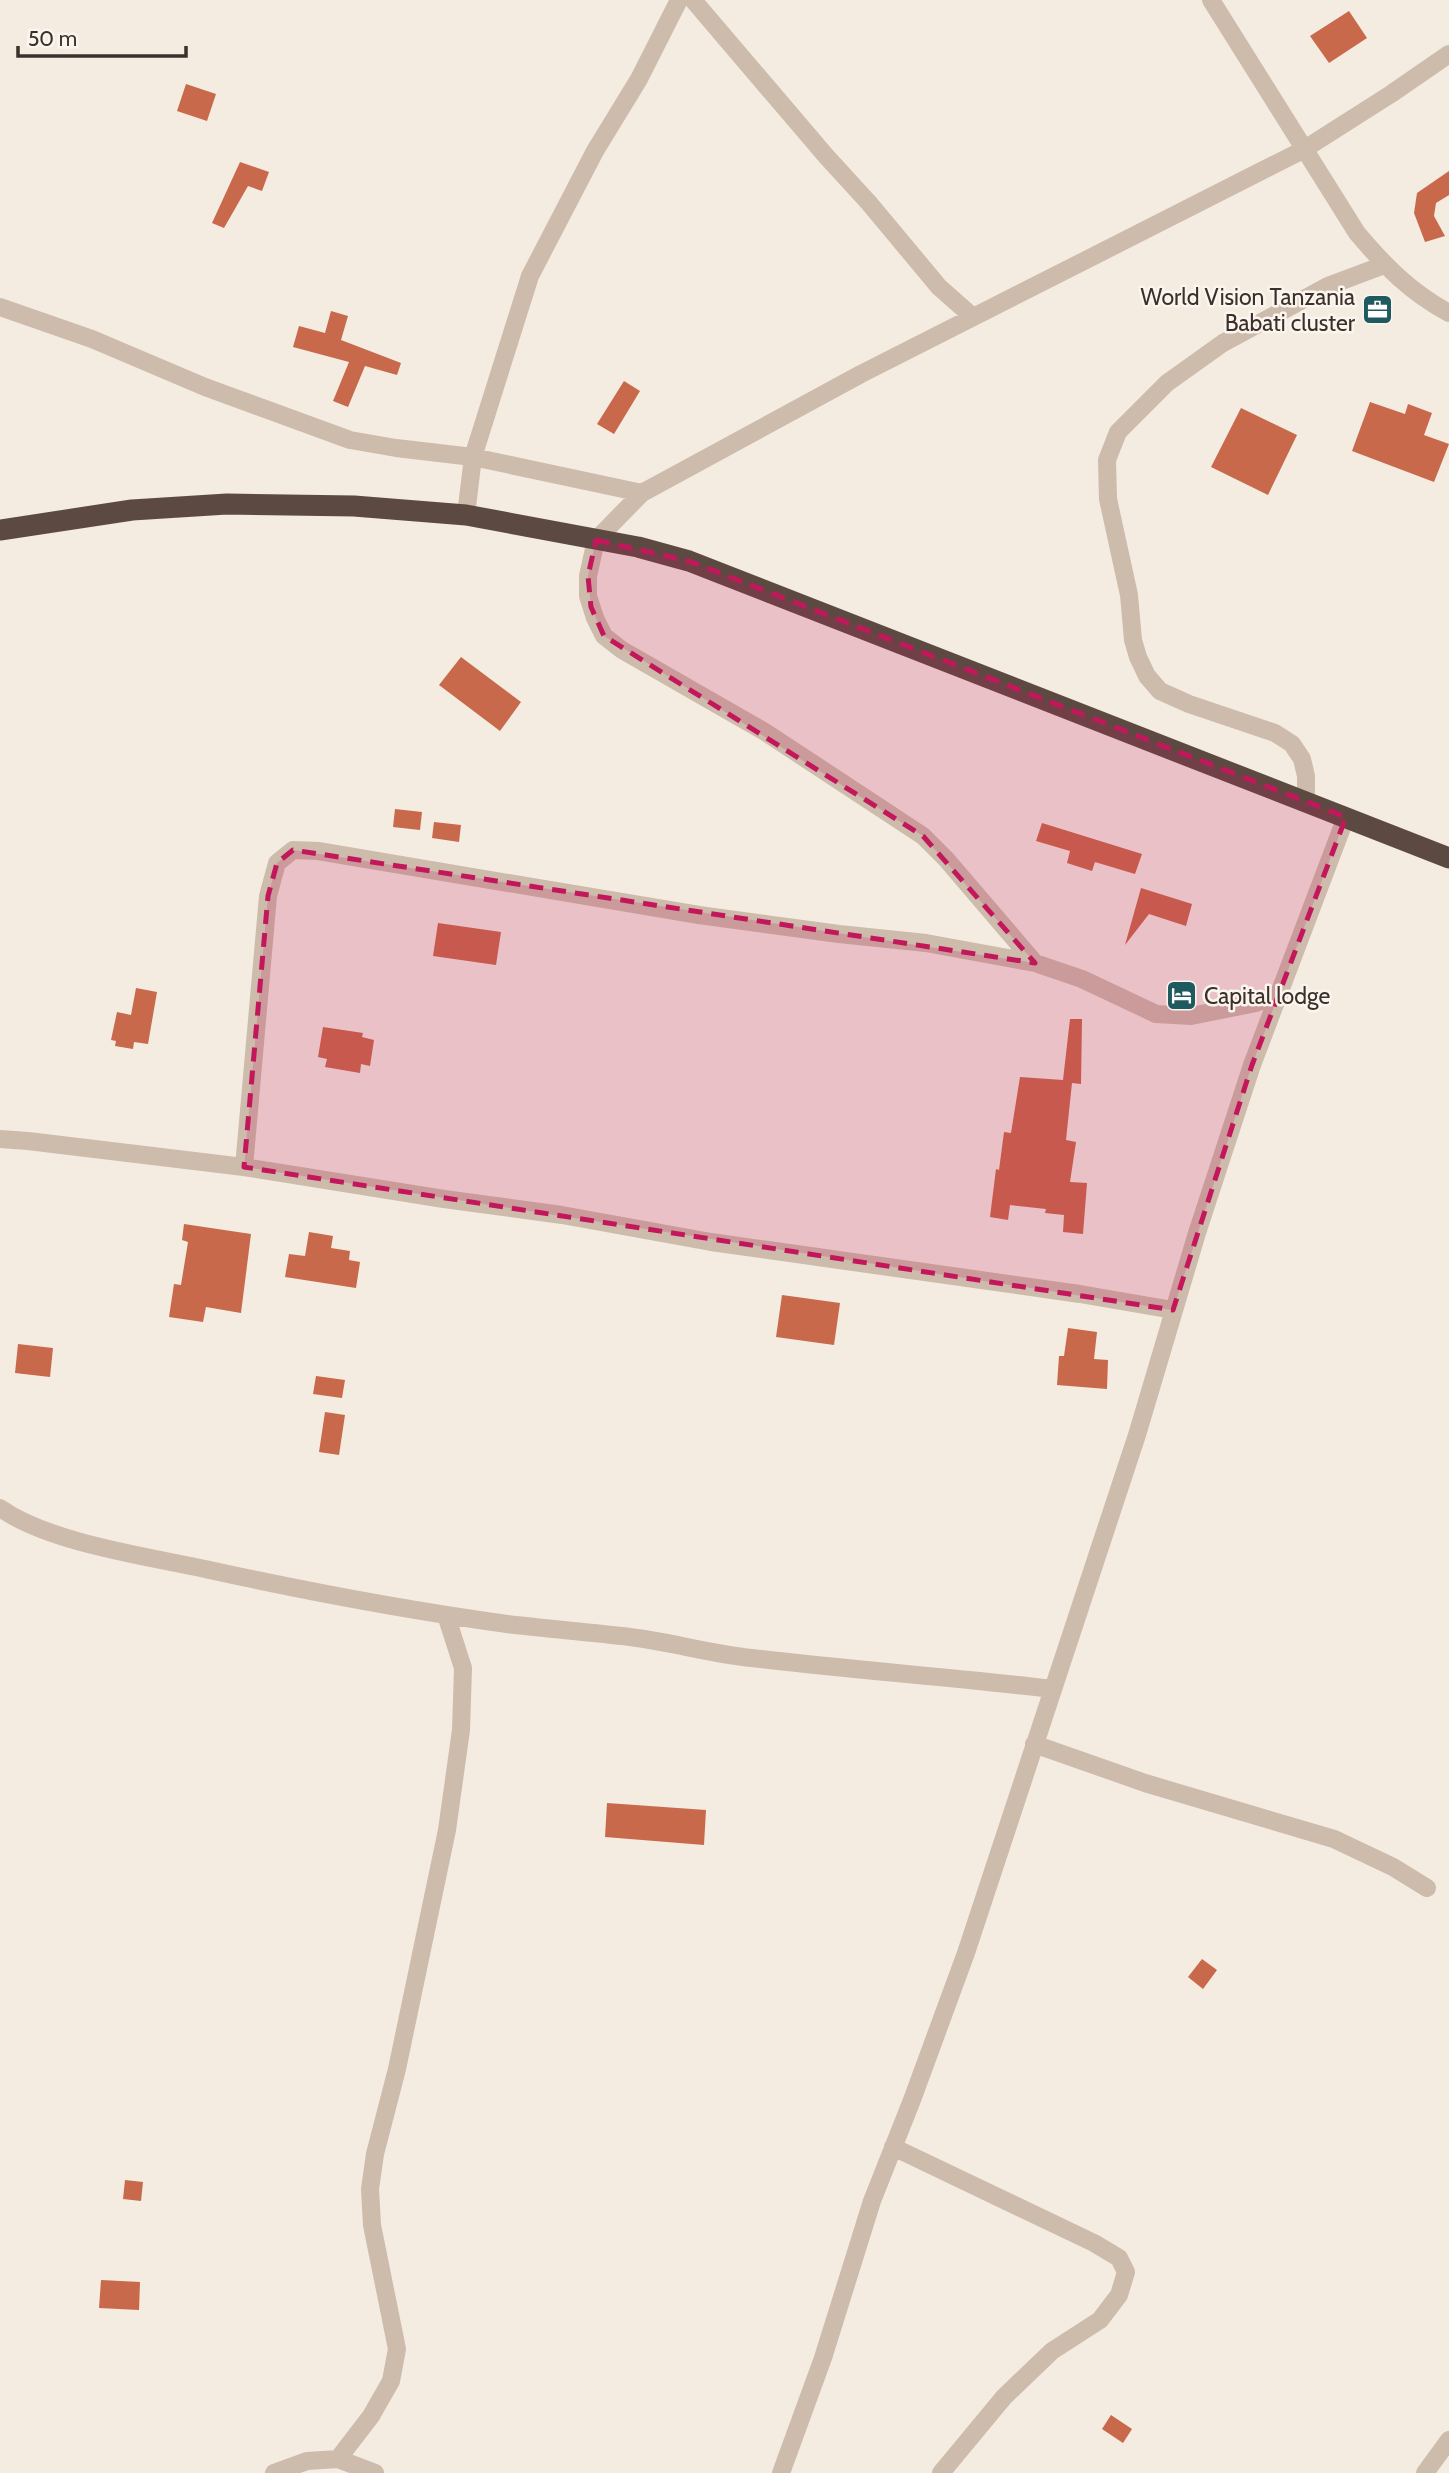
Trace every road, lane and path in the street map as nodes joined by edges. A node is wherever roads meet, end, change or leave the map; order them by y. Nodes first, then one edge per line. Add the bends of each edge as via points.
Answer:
1 (679, 0) edge
2 (693, 0) edge
3 (1211, 0) edge
4 (1449, 54) edge
5 (1303, 149) junction
6 (1384, 265) junction
7 (0, 307) edge
8 (1449, 313) edge
9 (972, 317) junction
10 (473, 457) junction
11 (642, 493) junction
12 (466, 515) junction
13 (0, 530) edge
14 (596, 540) junction
15 (1306, 801) junction
16 (1346, 817) junction
17 (1449, 858) edge
18 (1035, 963) junction
19 (1281, 992) junction
20 (0, 1139) edge
21 (244, 1167) junction
22 (1173, 1310) junction
23 (0, 1508) edge
24 (446, 1615) junction
25 (1052, 1689) junction
26 (1034, 1744) junction
27 (1427, 1888) dead end
28 (893, 2147) junction
29 (1449, 2440) edge
30 (338, 2459) junction
31 (274, 2473) edge
32 (375, 2473) edge
33 (781, 2473) edge
34 (941, 2473) edge
35 (1425, 2473) edge

1 - 10 street via 530,276
2 - 9 street via 939,287
3 - 5 street
4 - 5 street
5 - 6 street via 1357,233
5 - 9 street
6 - 8 street via 1422,298
6 - 15 street via 1328,286 1223,342 1167,383 1118,432 1107,460 1108,499 1129,595 1133,640 1147,676 1160,691 1275,733 1292,744 1302,759
7 - 10 street via 350,440
9 - 11 street
10 - 11 street
10 - 12 street
11 - 14 street
12 - 13 highway via 227,503 132,510
12 - 14 highway
14 - 15 highway via 689,561
14 - 18 street via 588,596 604,636 765,732 923,836
15 - 16 highway
16 - 17 highway
16 - 19 street
18 - 19 street via 1082,979 1156,1014 1176,1017 1256,1003
18 - 21 street via 293,850 278,863 268,896
19 - 22 street via 1248,1078
20 - 21 street
21 - 22 street
22 - 25 street via 1137,1435
23 - 24 street via 33,1526 109,1549
24 - 25 street via 634,1638 748,1658
24 - 30 street via 463,1668 461,1730 447,1830 370,2189 372,2225 397,2349 391,2381
25 - 26 street
26 - 27 street via 1145,1783 1334,1839
26 - 28 street via 966,1953
28 - 33 street
28 - 34 street via 1094,2244 1119,2258 1126,2272 1119,2295 1100,2320 1052,2351 1004,2396
29 - 35 street
30 - 31 street via 307,2461
30 - 32 street

